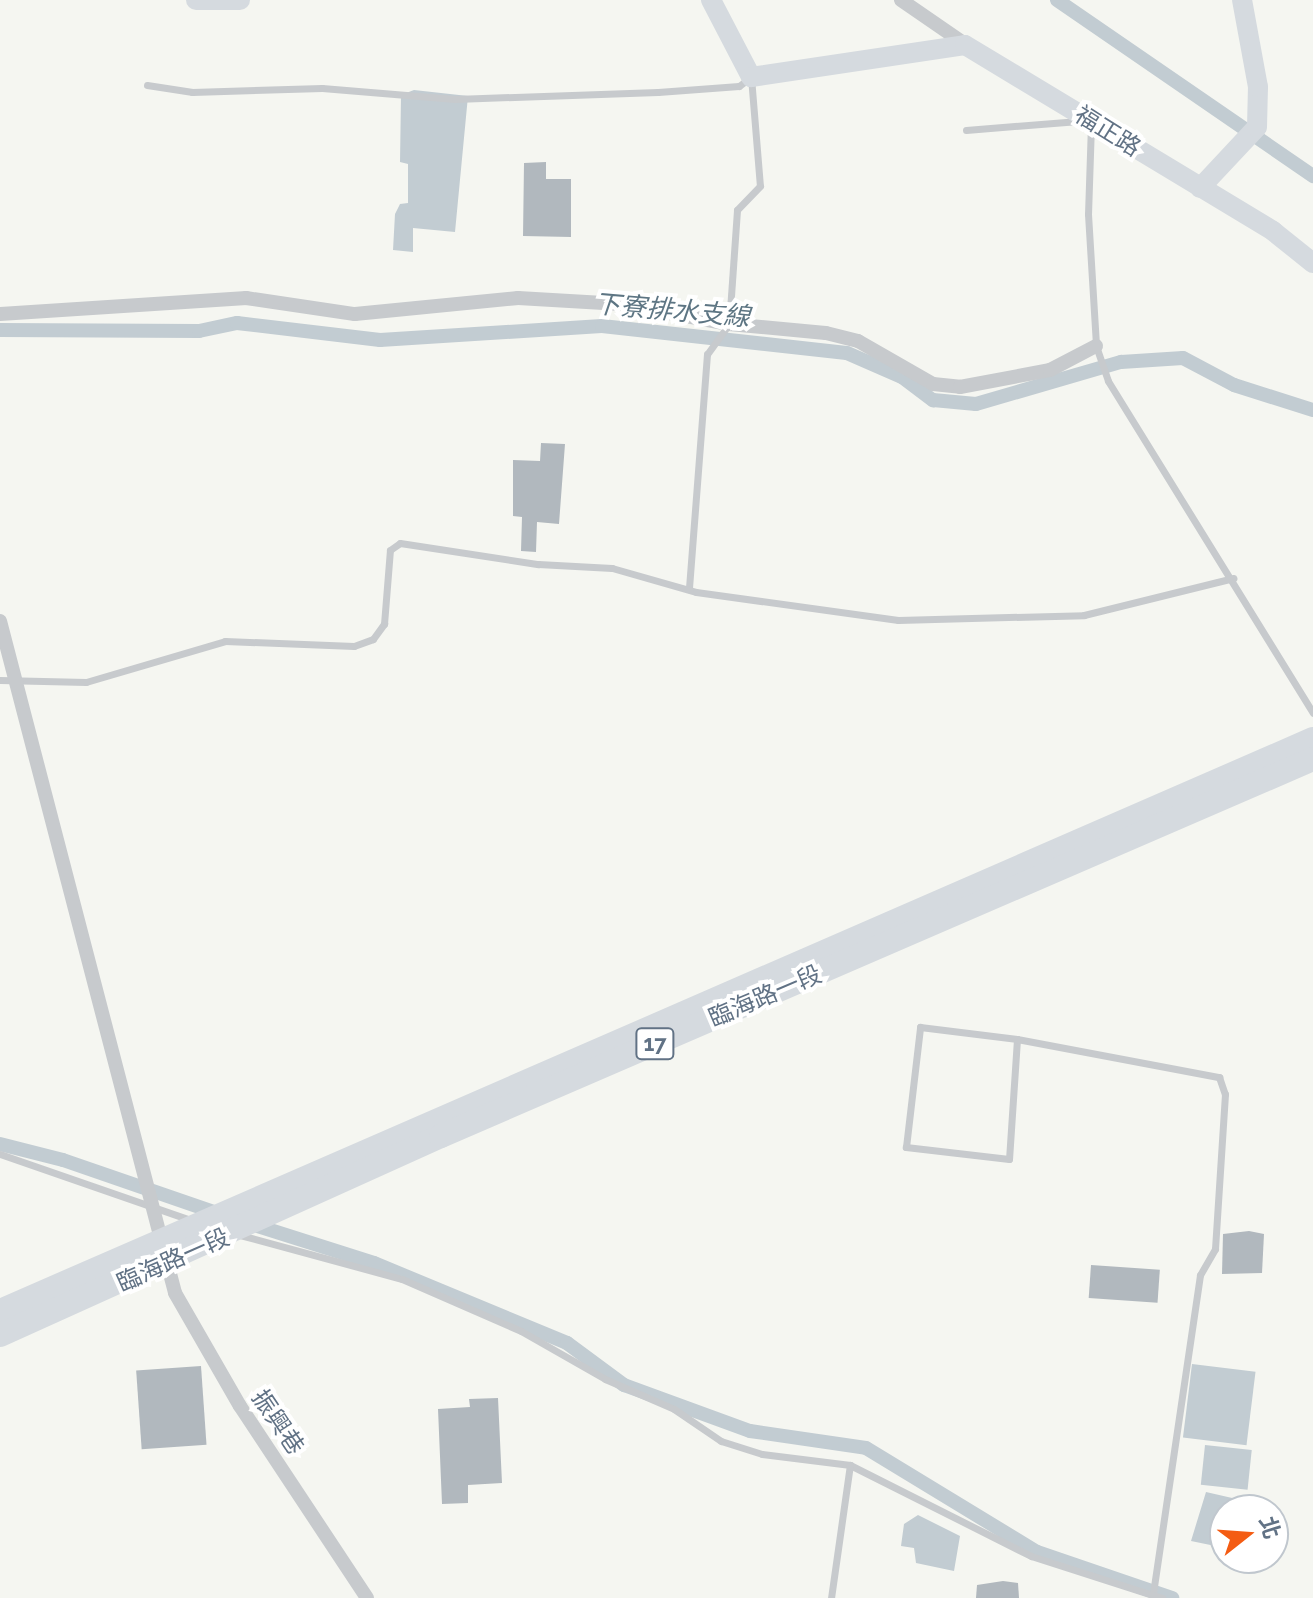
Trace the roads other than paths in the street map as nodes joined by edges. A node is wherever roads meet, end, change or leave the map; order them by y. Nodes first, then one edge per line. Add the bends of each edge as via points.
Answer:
1 (196, 0) edge
2 (240, 0) edge
3 (711, 0) edge
4 (901, 0) edge
5 (1242, 0) edge
6 (965, 45) junction
7 (751, 77) junction
8 (147, 85) dead end
9 (1091, 120) junction
10 (966, 130) dead end
11 (1200, 188) junction
12 (1313, 263) edge
13 (0, 314) edge
14 (729, 324) junction
15 (1096, 346) junction
16 (1233, 578) junction
17 (689, 589) junction
18 (0, 621) edge
19 (8, 681) edge
20 (1313, 713) edge
21 (1313, 739) edge
22 (1313, 759) edge
23 (1017, 1039) junction
24 (0, 1154) edge
25 (153, 1208) junction
26 (218, 1224) junction
27 (162, 1252) junction
28 (0, 1311) edge
29 (0, 1335) edge
30 (850, 1465) junction
31 (1153, 1593) junction
32 (367, 1598) edge
33 (831, 1598) edge
34 (1162, 1598) edge

1 - 2 street
3 - 7 street
4 - 6 street, 福正路
5 - 11 street via 1258,87 1257,127
6 - 7 street
6 - 9 street, 福正路
7 - 8 lane via 739,86 455,99 322,88 192,92
7 - 14 lane via 760,186 737,210
9 - 10 lane
9 - 11 street, 福正路
9 - 15 lane via 1088,214
11 - 12 street, 福正路 via 1273,231
13 - 14 street via 246,298 355,314 518,298 621,304
14 - 15 street via 858,341 933,384 960,387 1050,370
14 - 17 lane via 707,354
15 - 16 lane via 1108,381
16 - 17 lane via 1084,615 929,621
16 - 20 lane
17 - 19 lane via 612,568 538,564 400,543 390,550 384,624 373,639 354,646 225,641 86,682
18 - 19 street, 振興巷
19 - 25 street, 振興巷
21 - 26 main road, 臨海路一段 / 17
22 - 26 main road, 臨海路一段 / 17 via 441,1136
23 - 23 lane via 1009,1159 906,1147 920,1027
23 - 31 lane via 1219,1077 1225,1094 1215,1249 1200,1275
24 - 25 lane
25 - 26 lane
25 - 27 street, 振興巷
26 - 27 main road, 臨海路一段 / 17
26 - 27 main road, 臨海路一段 / 17
26 - 30 lane via 402,1279 521,1331 605,1379 674,1409 721,1441 762,1454
27 - 28 main road, 臨海路一段 / 17
27 - 29 main road, 臨海路一段 / 17
27 - 32 street, 振興巷 via 175,1293 240,1406
30 - 31 lane via 1031,1556
30 - 33 lane
31 - 34 lane

